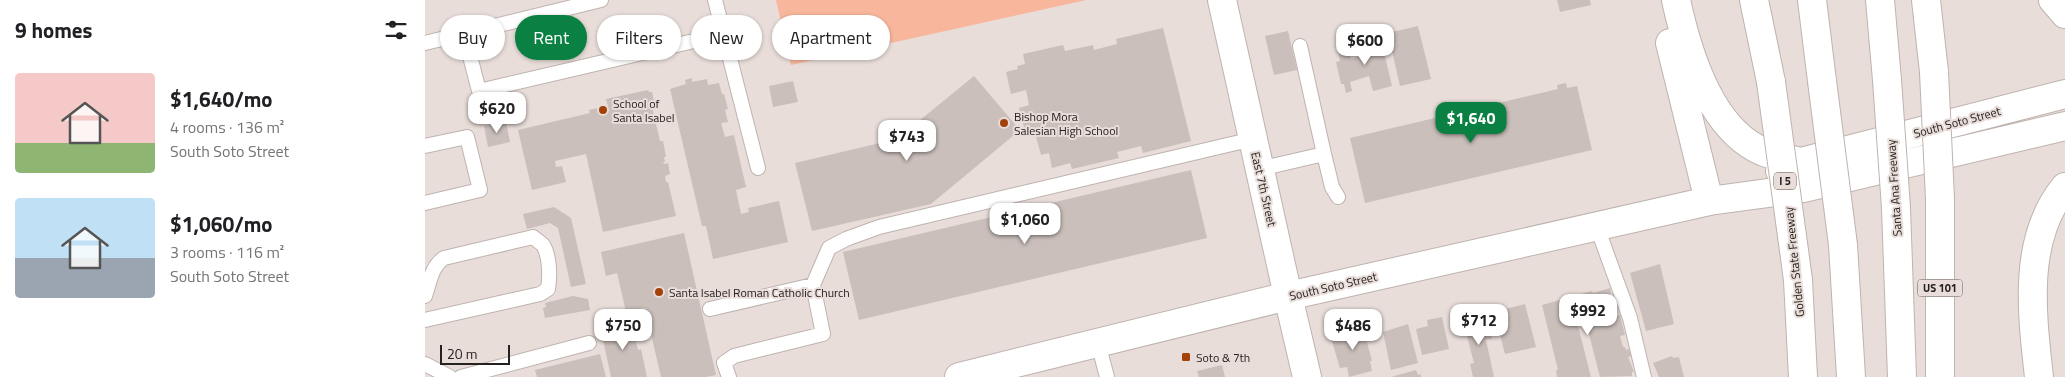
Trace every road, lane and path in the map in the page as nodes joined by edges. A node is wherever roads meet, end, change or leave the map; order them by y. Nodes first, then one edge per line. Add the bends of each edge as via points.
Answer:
1 (601, 0) edge
2 (715, 0) edge
3 (1222, 0) edge
4 (1660, 0) edge
5 (1676, 0) edge
6 (1754, 0) edge
7 (1814, 0) edge
8 (1880, 0) edge
9 (1926, 0) edge
10 (2053, 0) edge
11 (2065, 14) edge
12 (719, 15) edge
13 (505, 24) edge
14 (440, 40) edge
15 (691, 42) edge
16 (425, 43) edge
17 (1300, 46) dead end
18 (471, 60) edge
19 (731, 60) edge
20 (2065, 94) edge
21 (2065, 126) edge
22 (1253, 139) junction
23 (425, 146) edge
24 (1324, 154) junction
25 (1801, 162) junction
26 (758, 168) dead end
27 (1259, 169) junction
28 (2065, 187) edge
29 (1338, 197) dead end
30 (1709, 202) junction
31 (425, 203) edge
32 (1597, 227) junction
33 (813, 285) junction
34 (425, 296) edge
35 (1288, 296) junction
36 (710, 309) dead end
37 (425, 320) edge
38 (589, 342) dead end
39 (1099, 343) junction
40 (425, 364) edge
41 (500, 372) edge
42 (451, 377) edge
43 (461, 377) edge
44 (729, 377) edge
45 (959, 377) edge
46 (1107, 377) edge
47 (1307, 377) edge
48 (1644, 377) edge
49 (1803, 377) edge
50 (1851, 377) edge
51 (1902, 377) edge
52 (1940, 377) edge
53 (2039, 377) edge

1 - 13 lane
2 - 12 lane
3 - 22 main road, East 7th Street
4 - 30 main road
5 - 25 main road via 1699,78 1717,111 1737,134 1763,151
6 - 49 main road, Golden State Freeway / I 5, bridge via 1771,82 1798,280
7 - 50 main road, bridge via 1843,245
8 - 51 main road, Santa Ana Freeway / US 101, bridge via 1896,208
9 - 52 main road, US 101, bridge via 1934,72 1939,199
10 - 11 main road
14 - 16 lane
15 - 18 lane via 479,91
17 - 24 lane
19 - 26 lane
20 - 25 main road, South Soto Street
21 - 30 main road, South Soto Street via 1804,188
22 - 27 main road, East 7th Street
22 - 33 lane via 879,227 829,248
23 - 31 lane via 467,138 479,190
24 - 27 lane
24 - 29 lane via 1332,187
25 - 30 main road, South Soto Street
27 - 35 main road, East 7th Street
28 - 53 main road via 2053,202 2042,226 2036,253 2033,296
30 - 32 main road, South Soto Street
32 - 35 main road, South Soto Street
32 - 48 lane via 1630,318
33 - 36 lane
33 - 44 lane via 823,334 734,356 725,363
34 - 37 lane via 433,269 444,258 533,238 542,245 546,254 550,279 548,289
35 - 39 main road, South Soto Street
35 - 47 main road, East 7th Street
38 - 41 lane
39 - 45 main road, South Soto Street
39 - 46 lane
40 - 42 lane
41 - 43 lane

